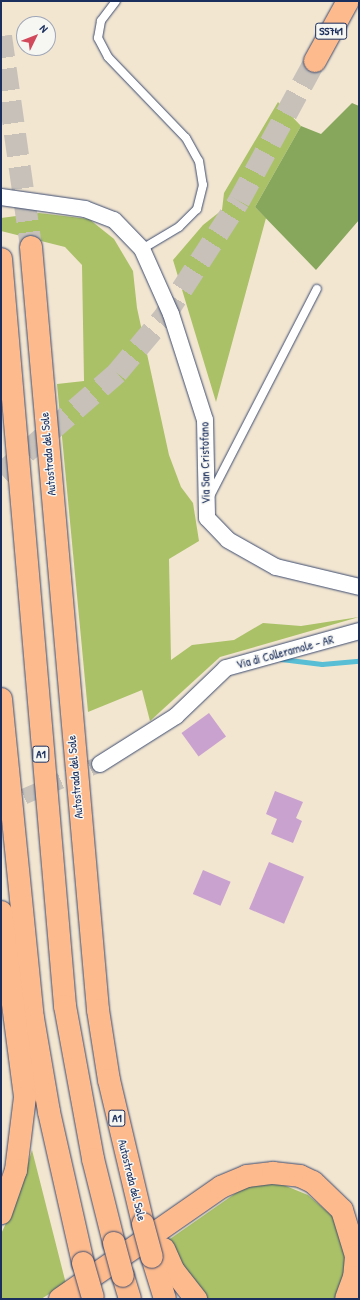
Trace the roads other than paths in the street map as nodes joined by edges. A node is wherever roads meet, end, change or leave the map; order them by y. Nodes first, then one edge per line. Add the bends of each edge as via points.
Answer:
1 (116, 1) edge
2 (348, 1) edge
3 (315, 61) tunnel mouth
4 (1, 197) edge
5 (31, 248) tunnel mouth
6 (142, 249) junction
7 (1, 259) edge
8 (316, 289) dead end
9 (205, 506) junction
10 (359, 587) edge
11 (359, 631) edge
12 (1, 699) edge
13 (100, 764) tunnel mouth
14 (1, 912) edge
15 (1, 1213) edge
16 (158, 1253) junction
17 (93, 1298) edge
18 (60, 1299) edge
19 (130, 1299) edge
20 (165, 1299) edge
21 (196, 1299) edge
22 (346, 1299) edge

1 - 6 lane via 101,21 98,38 108,57 186,138 199,161 203,185 197,209 179,227
2 - 3 main road, SS741
4 - 6 street, Via San Cristofano via 85,209 114,220
5 - 16 main road, Autostrada del Sole / A1, bridge via 98,1010 111,1088
6 - 9 street, Via San Cristofano via 171,314 205,420
7 - 19 main road, A1, bridge via 65,1006 93,1159
8 - 9 lane
9 - 10 street, Via San Cristofano via 207,518 216,529 276,567
11 - 13 street, Via di Colleramole - AR via 226,668 176,716
12 - 17 main road, bridge via 33,1018 49,1112
14 - 15 main road via 25,1097 19,1155
16 - 20 main road, Autostrada del Sole / A1
16 - 21 main road
18 - 22 main road via 221,1187 247,1176 273,1173 300,1176 314,1182 342,1210 352,1232 356,1256 354,1277

